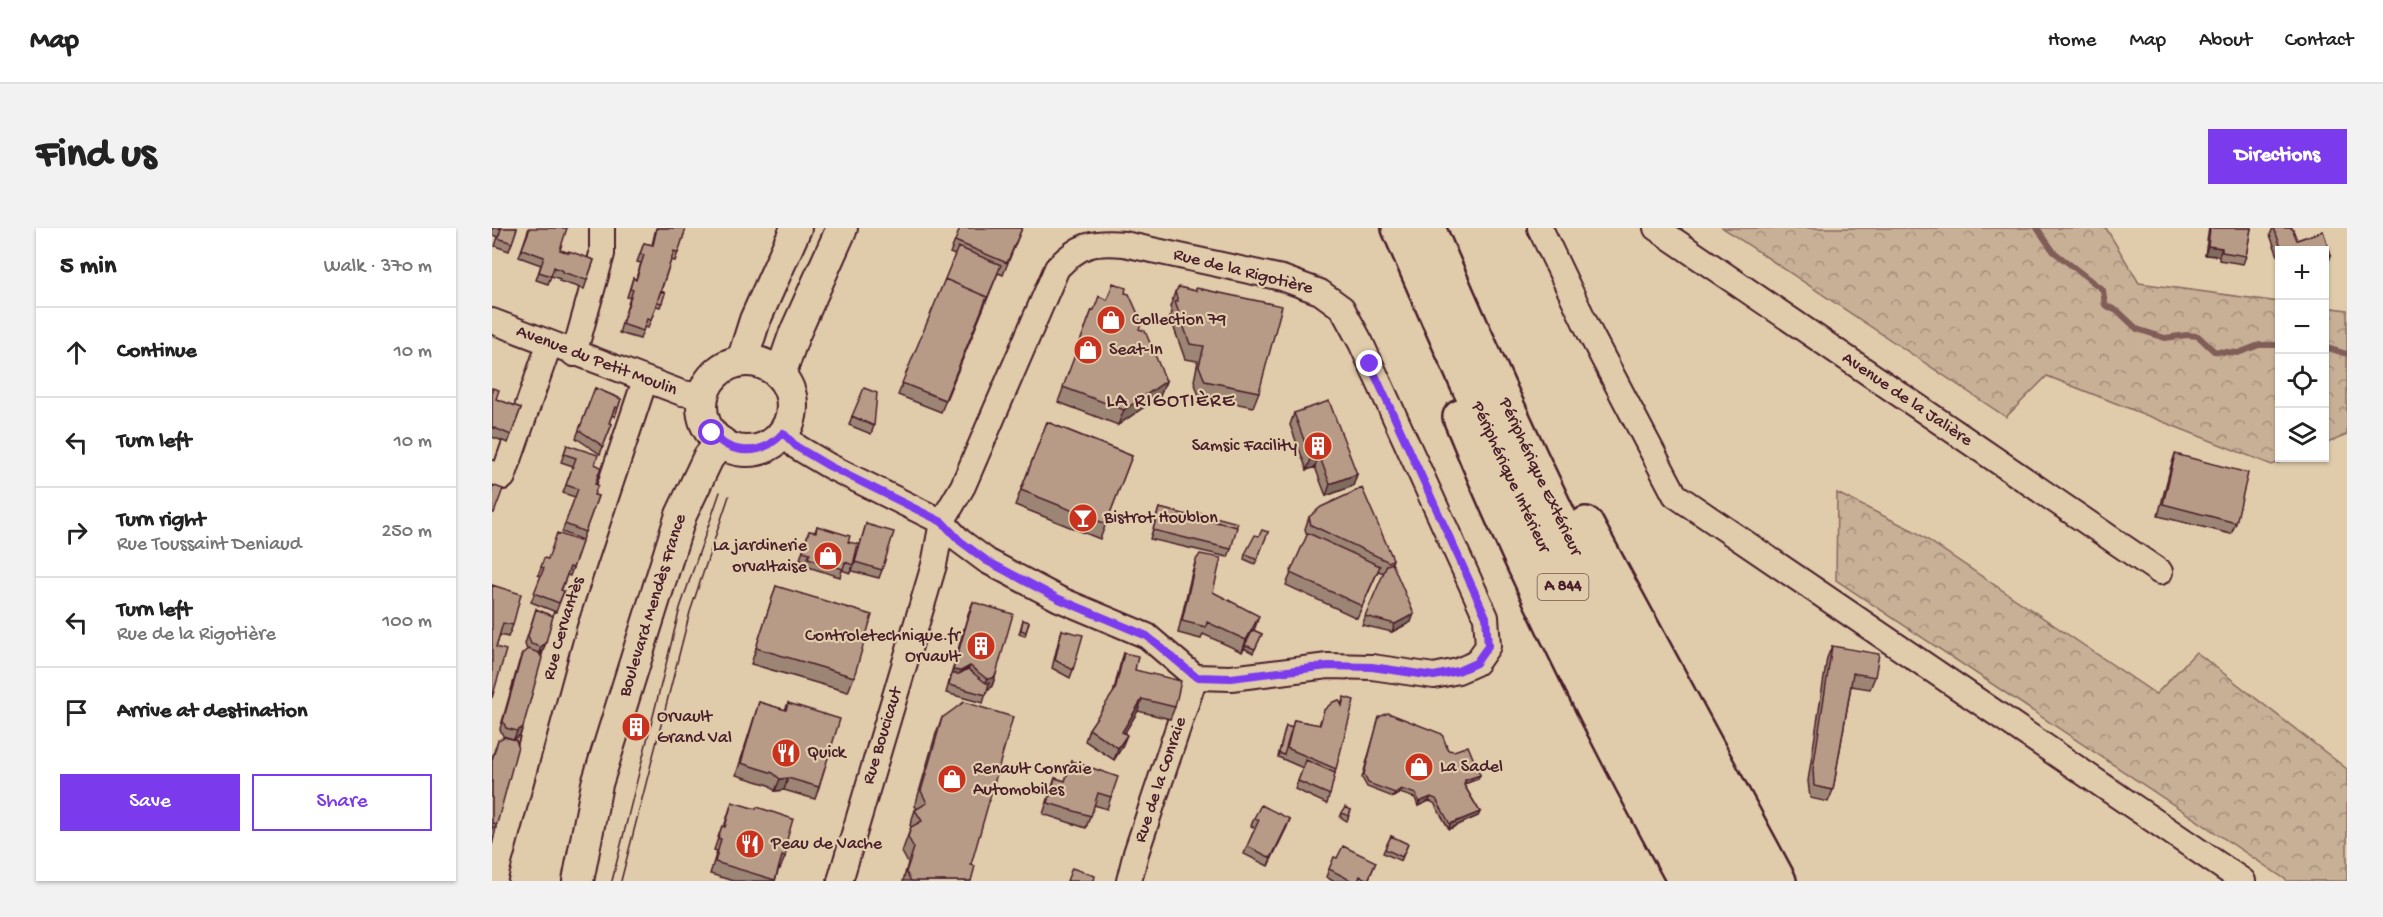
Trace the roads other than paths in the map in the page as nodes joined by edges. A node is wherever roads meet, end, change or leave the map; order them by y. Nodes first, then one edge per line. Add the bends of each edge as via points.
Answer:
1 (602, 228) edge
2 (796, 228) edge
3 (842, 228) edge
4 (1398, 228) edge
5 (1428, 228) edge
6 (1540, 228) edge
7 (1656, 228) edge
8 (1424, 287) junction
9 (492, 321) edge
10 (549, 345) junction
11 (573, 354) junction
12 (742, 361) junction
13 (780, 375) junction
14 (645, 380) junction
15 (703, 396) junction
16 (1504, 399) junction
17 (783, 433) junction
18 (721, 442) junction
19 (498, 475) edge
20 (942, 522) junction
21 (2160, 572) dead end
22 (1196, 677) junction
23 (1641, 801) junction
24 (494, 881) edge
25 (578, 881) edge
26 (840, 881) edge
27 (1129, 881) edge
28 (1663, 881) edge
29 (1685, 881) edge
30 (1716, 881) edge
31 (1748, 881) edge
32 (1779, 881) edge
33 (2243, 881) edge

1 - 11 street via 602,254
2 - 12 main road via 755,320
3 - 13 main road
4 - 8 highway, Périphérique Intérieur / A 844
5 - 16 highway, Périphérique Extérieur / A 844
6 - 33 street via 1675,495
7 - 21 street, Avenue de la Jalière
8 - 23 highway via 1428,339 1501,518
8 - 30 highway, Périphérique Intérieur / A 844 via 1566,594
9 - 10 street, Avenue du Petit Moulin
10 - 11 street, Avenue du Petit Moulin
10 - 19 street
11 - 14 street, Avenue du Petit Moulin
12 - 13 main road via 765,364
12 - 15 main road via 714,375
13 - 17 main road via 790,393 792,407
14 - 15 street, Avenue du Petit Moulin
14 - 24 street, Rue Cervantès via 564,623
15 - 18 main road via 705,422
16 - 31 highway, Périphérique Extérieur / A 844 via 1635,670
16 - 32 highway via 1532,417
17 - 18 main road via 768,446 756,450 734,449
17 - 20 street via 797,447 829,466
18 - 25 main road, Boulevard Mendès France via 708,458 681,515 597,784
20 - 22 street via 987,561 1059,599 1147,636
20 - 22 street, Rue de la Rigotière via 963,486 1057,267 1070,254 1085,245 1124,244 1282,279 1320,292 1342,308 1361,343 1486,617 1488,646 1476,663 1434,676 1372,667 1328,666 1231,678
20 - 26 street, Rue Boucicaut via 934,565
22 - 27 street, Rue de la Conraie
23 - 28 highway via 1641,828
23 - 29 highway

